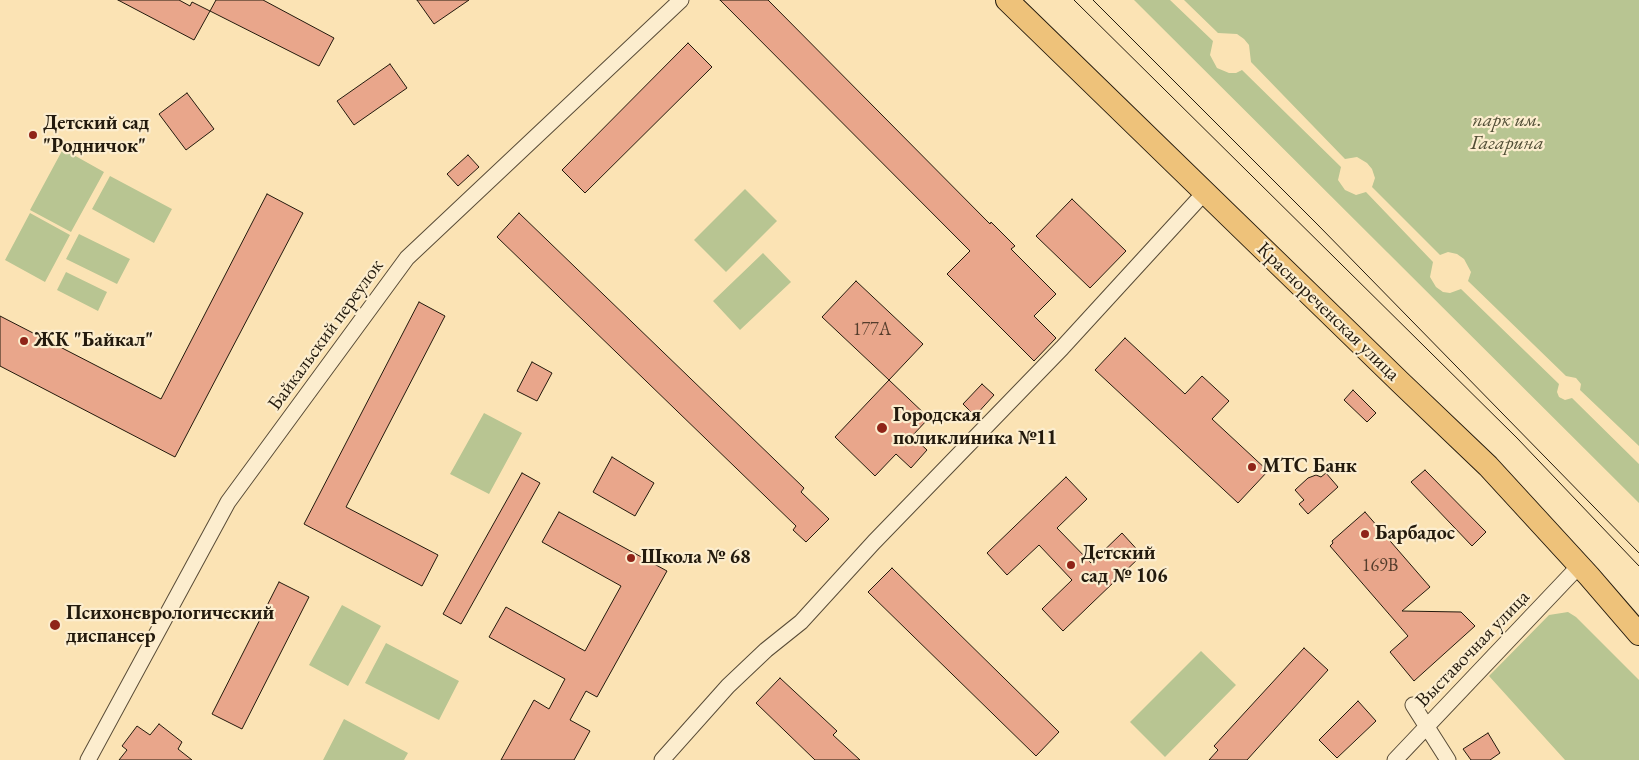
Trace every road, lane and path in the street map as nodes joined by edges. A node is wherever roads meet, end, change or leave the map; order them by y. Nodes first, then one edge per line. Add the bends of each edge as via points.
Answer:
1 (681, 0) edge
2 (1008, 0) edge
3 (1205, 192) junction
4 (1580, 565) junction
5 (1639, 634) edge
6 (1413, 705) dead end
7 (1427, 726) junction
8 (88, 760) edge
9 (662, 760) edge
10 (1395, 760) edge
11 (1448, 760) edge

1 - 8 street, Байкальский переулок via 407,258 228,502
2 - 3 main road, Краснореченская улица
3 - 4 main road, Краснореченская улица via 1488,466
3 - 9 street via 1062,348 801,622 728,686
4 - 5 main road, Краснореченская улица
4 - 7 street, Выставочная улица
6 - 7 street
7 - 10 street, Выставочная улица
7 - 11 street

